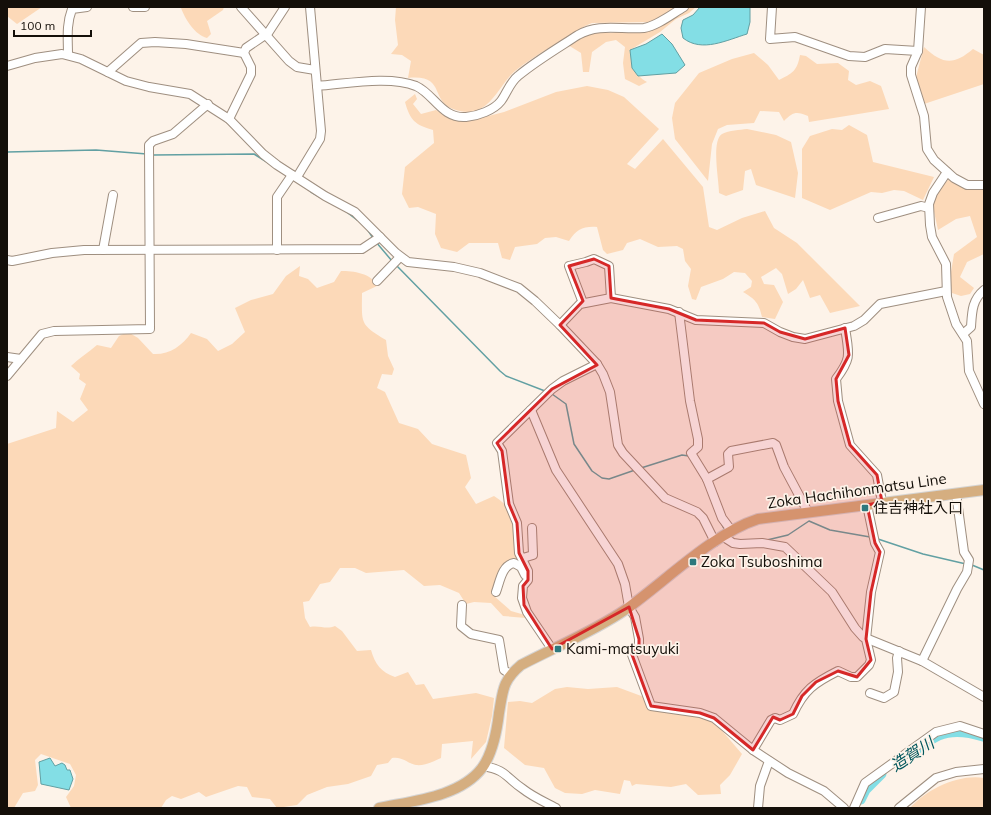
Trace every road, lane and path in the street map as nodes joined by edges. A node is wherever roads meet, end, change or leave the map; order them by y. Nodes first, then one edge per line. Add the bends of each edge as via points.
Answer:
1 (87, 7) edge
2 (133, 7) edge
3 (145, 7) edge
4 (241, 7) edge
5 (285, 7) edge
6 (310, 7) edge
7 (684, 7) edge
8 (772, 7) edge
9 (921, 7) edge
10 (265, 34) junction
11 (918, 51) junction
12 (244, 54) junction
13 (68, 55) junction
14 (7, 66) edge
15 (315, 70) junction
16 (108, 72) junction
17 (317, 86) junction
18 (208, 104) junction
19 (229, 119) junction
20 (947, 172) junction
21 (295, 176) junction
22 (984, 185) edge
23 (113, 195) dead end
24 (929, 208) junction
25 (878, 218) dead end
26 (380, 241) junction
27 (103, 250) junction
28 (277, 250) junction
29 (150, 251) junction
30 (399, 259) junction
31 (7, 260) edge
32 (377, 281) dead end
33 (984, 290) edge
34 (946, 291) junction
35 (611, 298) junction
36 (583, 303) junction
37 (679, 312) junction
38 (560, 325) junction
39 (845, 328) junction
40 (963, 334) junction
41 (7, 357) edge
42 (21, 358) junction
43 (597, 364) junction
44 (7, 376) edge
45 (984, 404) edge
46 (531, 410) junction
47 (707, 478) junction
48 (984, 490) edge
49 (956, 493) junction
50 (882, 502) junction
51 (867, 505) junction
52 (808, 512) junction
53 (532, 528) dead end
54 (724, 535) junction
55 (523, 558) junction
56 (528, 580) junction
57 (496, 592) dead end
58 (462, 605) dead end
59 (629, 607) junction
60 (866, 638) junction
61 (552, 649) junction
62 (898, 652) junction
63 (922, 661) junction
64 (510, 674) junction
65 (870, 693) dead end
66 (984, 697) edge
67 (984, 734) edge
68 (753, 750) junction
69 (770, 761) junction
70 (483, 766) junction
71 (984, 769) edge
72 (406, 805) edge
73 (379, 808) edge
74 (556, 808) edge
75 (758, 808) edge
76 (844, 808) edge
77 (854, 808) edge
78 (899, 808) edge

1 - 13 street via 72,9 67,27
2 - 3 street
4 - 10 street
5 - 10 street
6 - 15 street
7 - 17 street via 651,26 599,28 580,34 518,76 497,105 474,116 455,115 436,105 426,92 406,84 384,81
8 - 11 street via 770,39 796,37 849,56 864,56 885,49
9 - 11 street
10 - 12 street via 246,48
10 - 15 street via 289,61 297,66
11 - 20 street via 911,67 911,75 924,116 927,149
12 - 16 street via 186,44 141,43
12 - 19 street via 251,67 251,74
13 - 14 street via 53,54
13 - 16 street
15 - 17 street
16 - 18 street via 149,88 190,94
17 - 21 street via 320,139
18 - 19 street
18 - 29 street via 173,134 152,140 149,145
19 - 21 street via 263,154
20 - 22 street via 967,185
20 - 24 street via 933,193
21 - 26 street via 355,212
21 - 28 street via 277,197
23 - 27 street
24 - 25 street via 921,206
24 - 34 street via 932,237 946,264
26 - 28 street via 362,249
26 - 30 street
27 - 29 street
27 - 31 street via 52,253
28 - 29 street
29 - 42 street via 150,329 54,331 42,334
30 - 32 street
30 - 38 street via 480,273 519,288
33 - 40 street via 973,304 971,327
34 - 39 street via 880,304 864,320
34 - 40 street via 956,324
35 - 36 street
35 - 36 street via 609,266 594,258 569,266
35 - 37 street
36 - 38 street
37 - 39 street via 696,320 764,322 780,332 805,339
37 - 47 street via 690,401 698,439 698,447 691,453
38 - 43 street
39 - 50 street via 849,355 845,367 836,379 838,401 850,445 878,475
40 - 45 street via 967,341 969,371
41 - 42 street
42 - 44 street
43 - 46 street via 563,381
43 - 54 street via 610,392 618,445 632,464 666,498 697,512
46 - 55 street via 497,443 502,451 509,504 517,523 519,552
46 - 59 street via 556,470 618,564
47 - 52 street via 729,467 728,454 731,451 773,443
47 - 54 street via 722,518
48 - 49 main road, Zoka Hachihonmatsu Line
49 - 50 main road, Zoka Hachihonmatsu Line
49 - 63 street via 964,552 969,564
50 - 51 main road, Zoka Hachihonmatsu Line
51 - 52 main road, Zoka Hachihonmatsu Line
51 - 60 street via 875,543 880,552 871,592
52 - 54 main road, Zoka Hachihonmatsu Line via 758,519
53 - 55 street via 533,555
54 - 59 main road, Zoka Hachihonmatsu Line
54 - 60 street via 733,543 762,543 785,547 832,592 854,628
55 - 56 street
56 - 57 street via 525,579 521,567 514,563 508,564
56 - 61 street via 523,586 524,605
58 - 64 street via 461,626 471,634 499,640 504,670
59 - 61 main road, Zoka Hachihonmatsu Line via 608,621
59 - 68 street via 635,617 639,639 639,647 631,652 651,706 700,713 714,718
60 - 62 street
60 - 68 street via 871,660 857,677 838,671 816,682 802,696 793,714 780,720 771,720
61 - 64 main road, Zoka Hachihonmatsu Line via 521,665
62 - 63 street
62 - 65 street via 894,692 884,698
63 - 66 street
64 - 70 main road via 501,697 496,736
67 - 77 street via 960,726 936,732 865,783
68 - 69 street
69 - 75 street via 760,786
69 - 76 street via 824,791
70 - 72 main road via 458,786
70 - 74 street via 497,768 523,790
71 - 78 street via 943,774
72 - 73 main road

